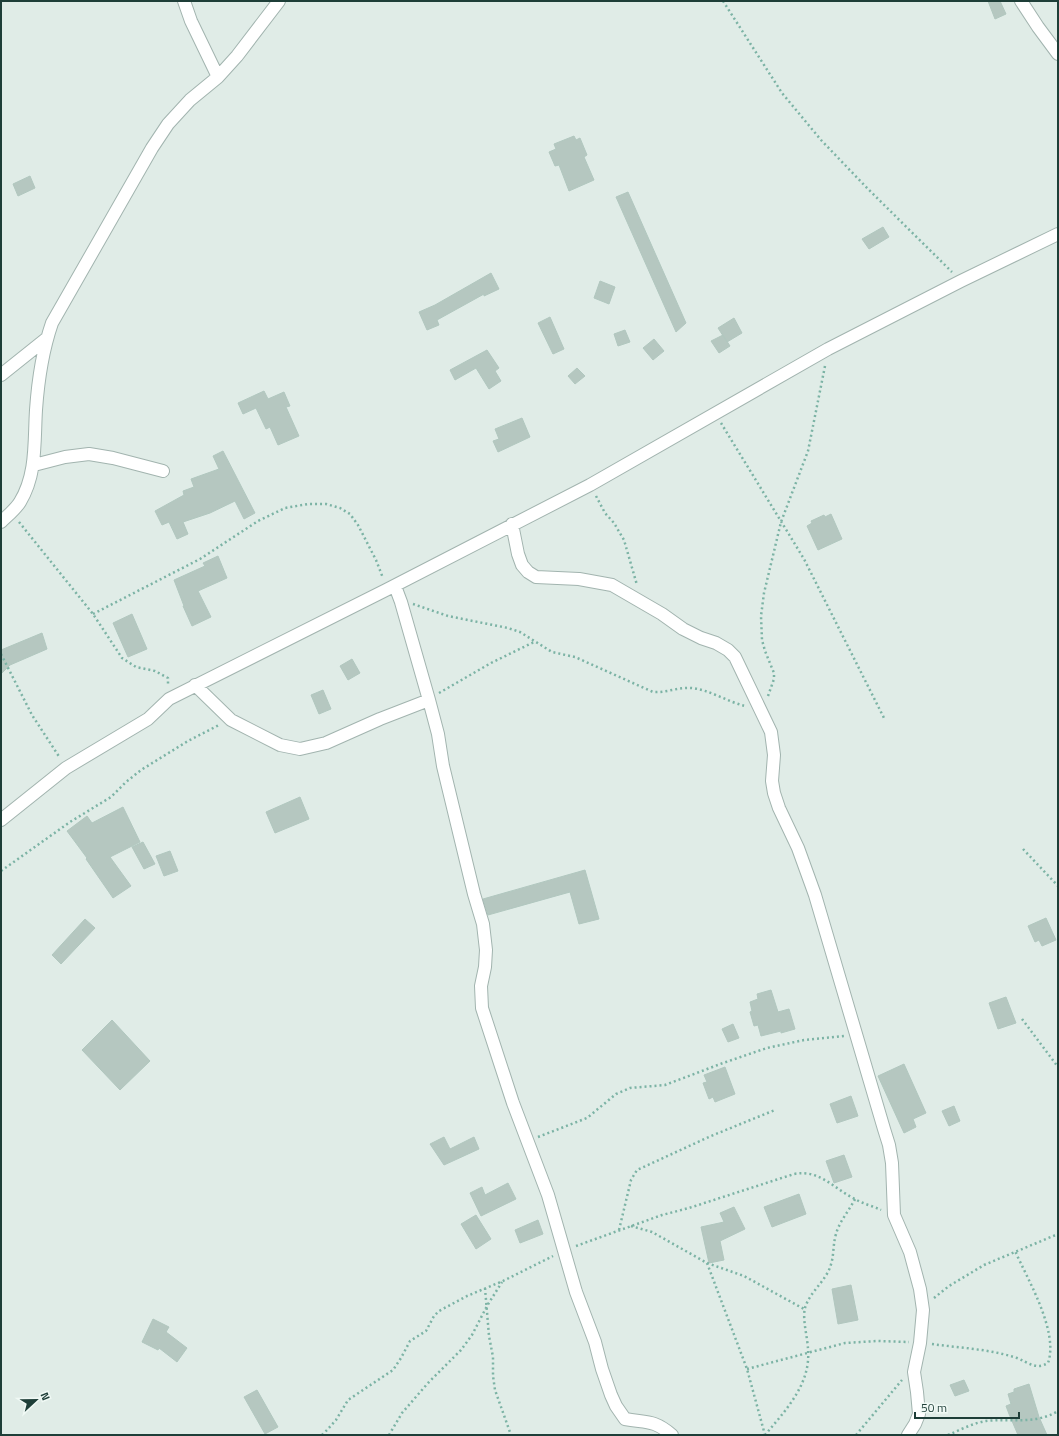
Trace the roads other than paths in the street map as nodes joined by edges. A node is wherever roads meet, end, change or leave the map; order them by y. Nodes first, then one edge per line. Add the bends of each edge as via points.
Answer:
1 (184, 1) edge
2 (279, 1) edge
3 (1021, 1) edge
4 (1058, 54) edge
5 (218, 77) junction
6 (1058, 234) edge
7 (46, 339) junction
8 (1, 375) edge
9 (34, 465) junction
10 (163, 471) dead end
11 (1, 522) edge
12 (512, 524) junction
13 (390, 588) junction
14 (195, 684) junction
15 (429, 700) junction
16 (1, 820) edge
17 (672, 1435) edge
18 (908, 1435) edge

1 - 5 street
2 - 5 street
3 - 4 street
5 - 7 street via 190,100 168,124 152,148 52,324
6 - 12 street via 828,349 590,485
7 - 8 street
7 - 9 street via 38,395
9 - 10 street via 89,454
9 - 11 street via 20,503
12 - 13 street
12 - 18 street via 522,565 536,577 612,585 662,614 682,629 728,650 735,657 771,732 774,793 798,848 814,896 889,1145 894,1214 910,1252 920,1289 920,1343 914,1372 919,1414
13 - 14 street
13 - 15 street via 401,602
14 - 15 street via 232,720 280,745 300,749 326,743
14 - 16 street via 169,698 148,719 66,768
15 - 17 street via 483,924 486,950 481,986 482,1008 513,1103 548,1195 576,1292 616,1406 625,1418 650,1422

